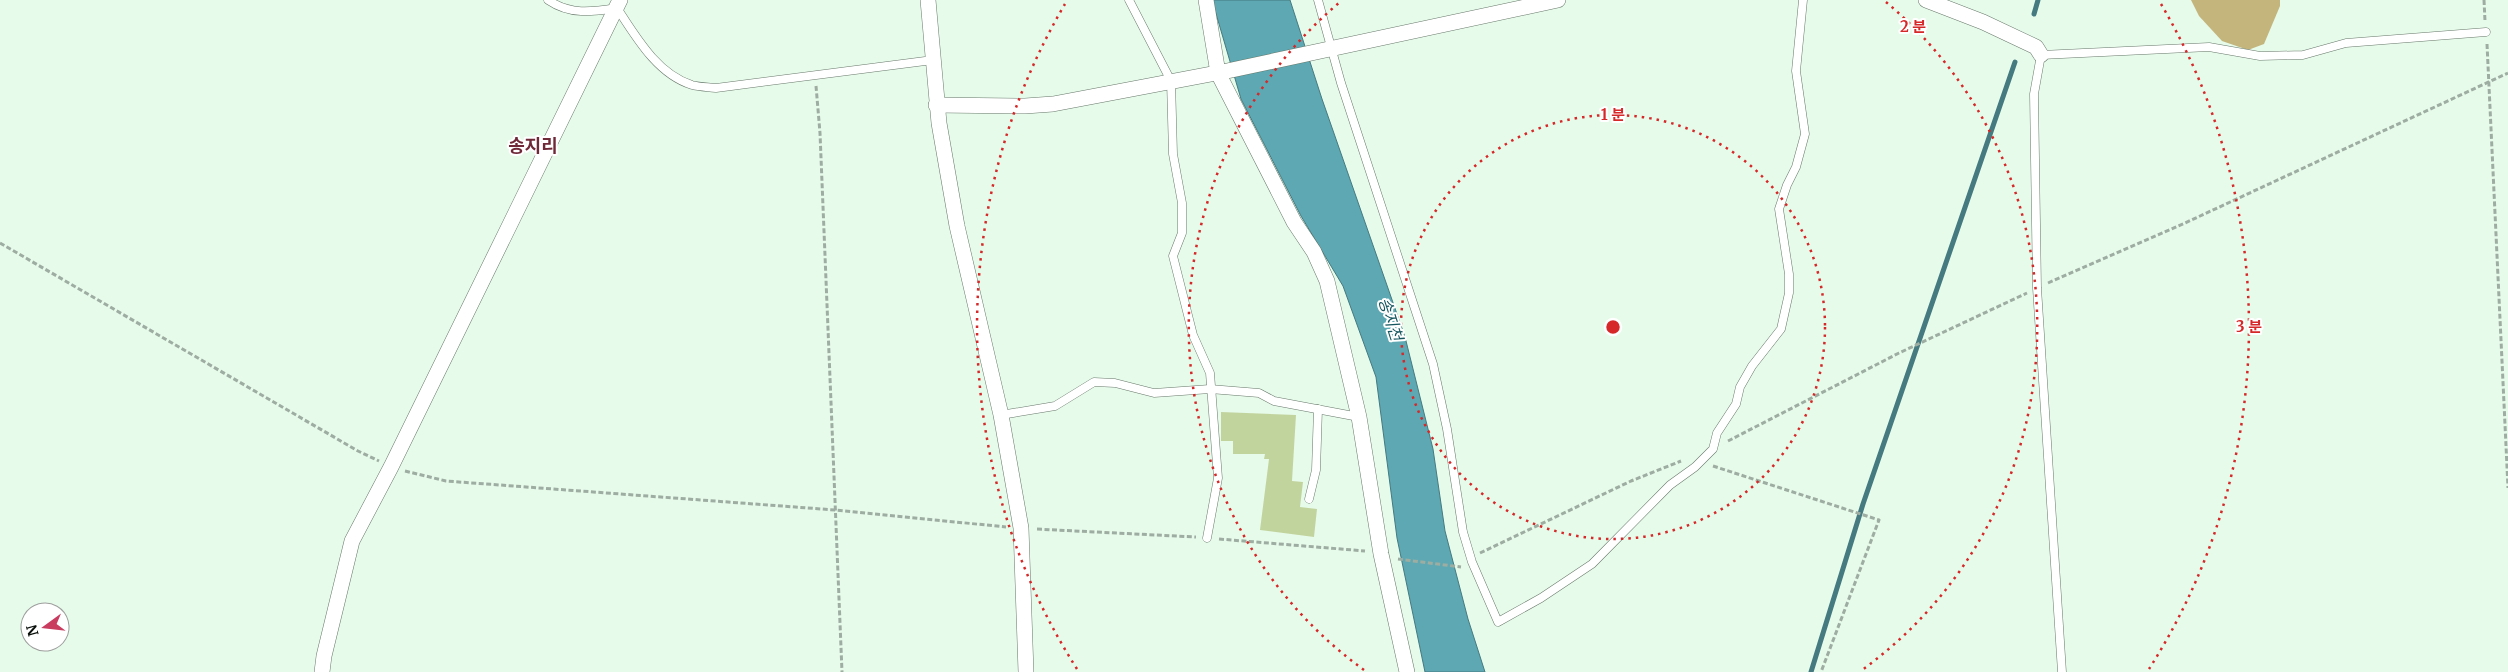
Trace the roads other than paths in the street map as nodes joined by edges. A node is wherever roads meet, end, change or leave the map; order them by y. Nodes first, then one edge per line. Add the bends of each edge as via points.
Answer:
1 (548, 0) edge
2 (928, 0) edge
3 (1129, 0) edge
4 (1206, 0) edge
5 (1318, 0) edge
6 (1558, 0) edge
7 (1803, 0) edge
8 (1926, 0) edge
9 (618, 4) edge
10 (2486, 32) road end
11 (1324, 50) junction
12 (2038, 51) junction
13 (933, 60) junction
14 (1223, 72) junction
15 (1171, 81) junction
16 (936, 105) junction
17 (1210, 389) junction
18 (1318, 409) junction
19 (1001, 415) junction
20 (1359, 417) junction
21 (1309, 499) dead end
22 (1207, 538) dead end
23 (322, 672) edge
24 (1026, 672) edge
25 (1407, 672) edge
26 (2062, 672) edge

1 - 9 lane via 571,11 590,12
2 - 13 street
3 - 15 lane
4 - 14 street
5 - 11 lane
6 - 11 street
7 - 11 lane via 1796,70 1805,134 1779,209 1789,274 1789,293 1781,329 1740,387 1736,404 1717,433 1713,449 1670,485 1592,564 1498,622 1463,532 1433,364
8 - 12 street via 1983,22
9 - 13 lane via 640,44 663,69 692,85 716,88
9 - 23 street via 352,541
10 - 12 lane via 2346,43 2303,55 2260,56 2209,48
11 - 14 street
12 - 26 lane via 2034,94 2037,288
13 - 16 street
14 - 15 street
14 - 20 street via 1294,222 1314,252 1327,281
15 - 16 street via 1053,104
15 - 17 lane via 1173,154 1182,203 1182,233 1173,256 1174,266 1193,335 1210,373
16 - 19 street via 957,226
17 - 18 lane via 1260,393 1274,401
17 - 19 lane via 1154,393 1115,383 1094,382 1055,406
17 - 22 lane via 1218,478
18 - 20 lane
18 - 21 lane via 1316,470
19 - 24 street via 1021,528
20 - 25 street via 1382,554

